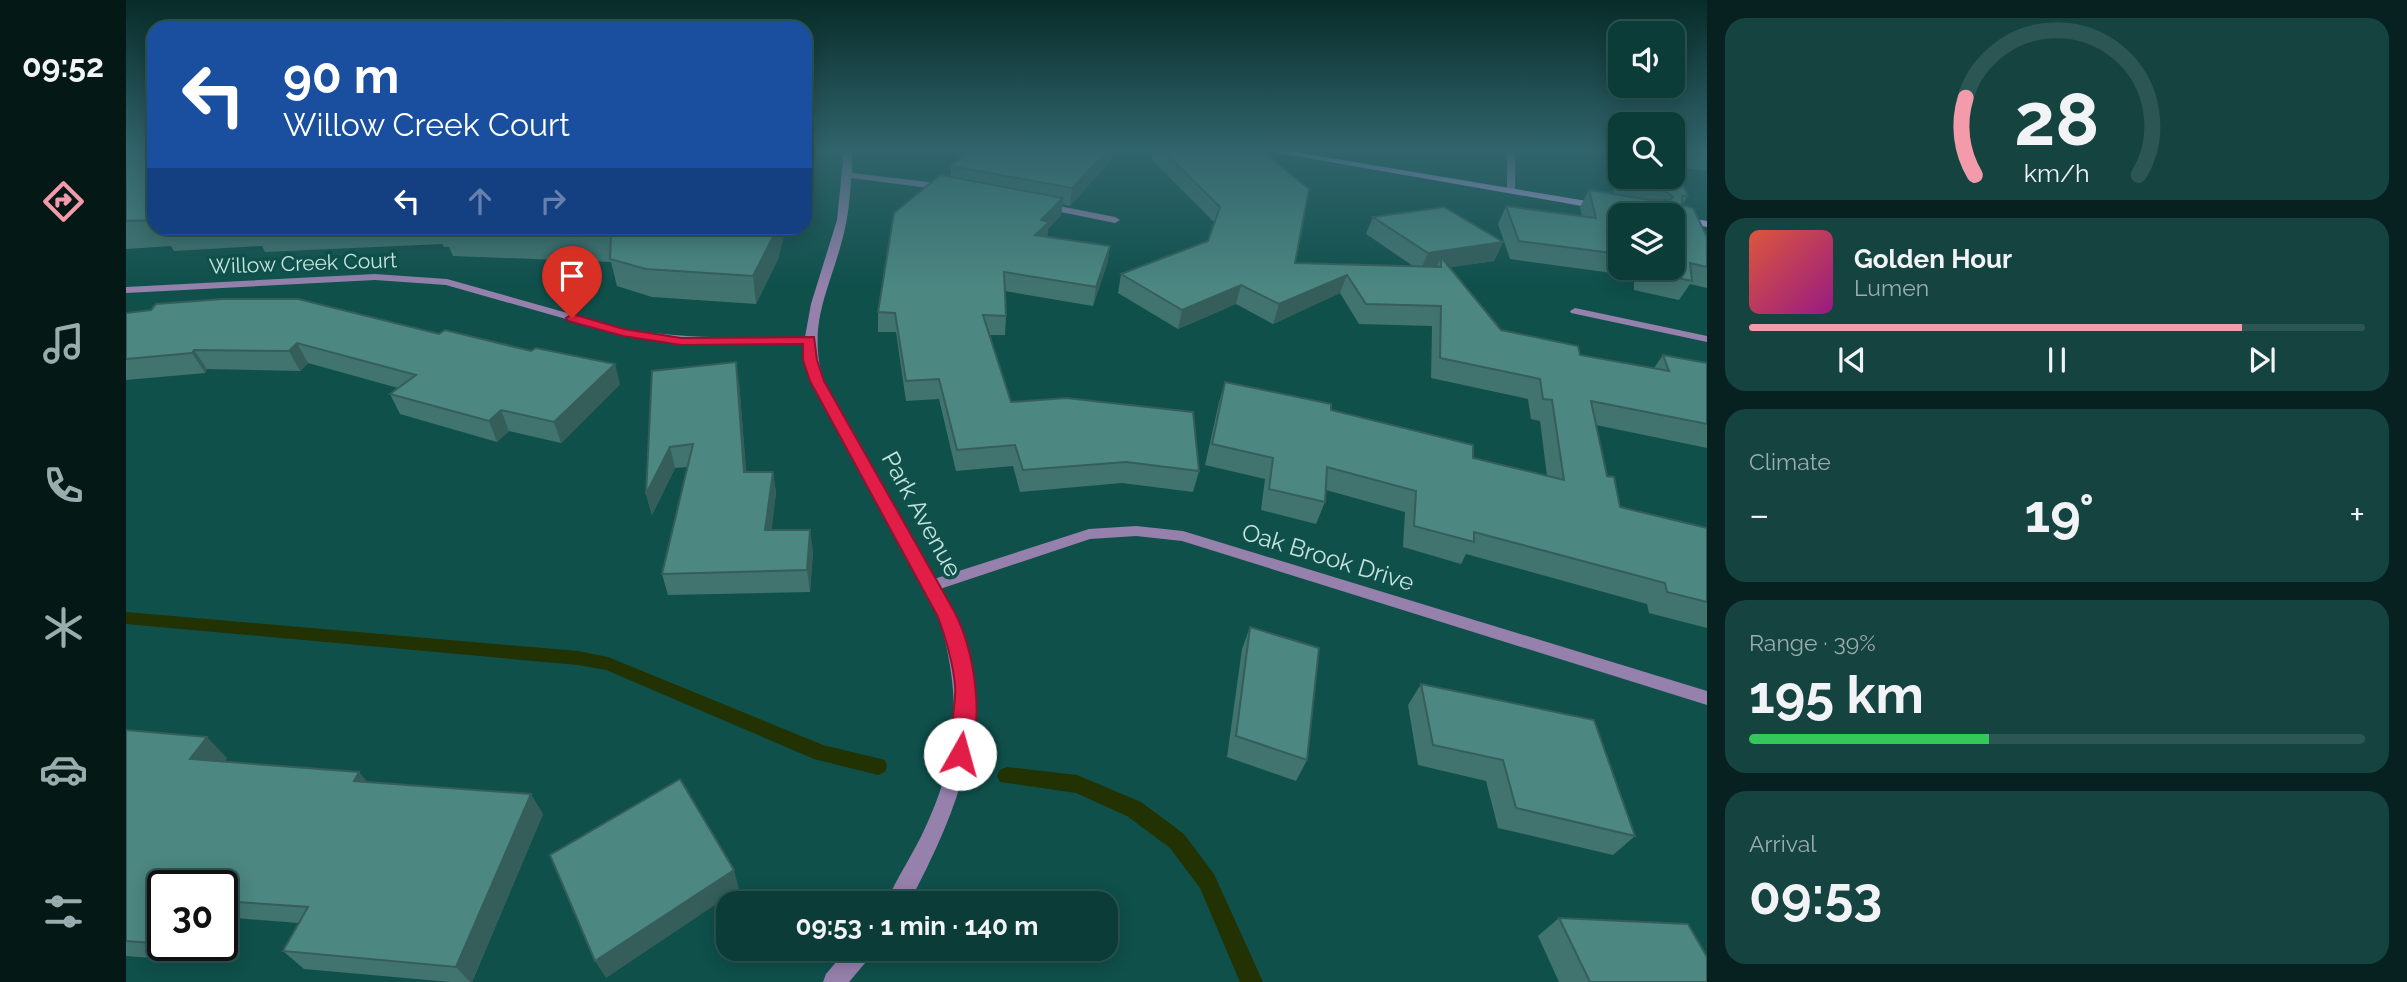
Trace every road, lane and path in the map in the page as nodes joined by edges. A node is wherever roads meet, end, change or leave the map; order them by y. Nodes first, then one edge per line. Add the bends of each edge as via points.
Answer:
1 (845, 196) edge
2 (1539, 196) edge
3 (1037, 205) edge
4 (1608, 208) edge
5 (1115, 220) dead end
6 (1685, 220) edge
7 (1707, 224) edge
8 (126, 290) edge
9 (1575, 311) dead end
10 (1707, 339) edge
11 (809, 340) junction
12 (932, 586) junction
13 (1707, 698) edge
14 (904, 891) edge
15 (852, 961) edge
16 (834, 982) edge

1 - 11 street, Park Avenue via 839,230 815,301
2 - 4 street
3 - 5 street
6 - 7 street
8 - 11 street, Willow Creek Court via 375,277 447,282 652,338
9 - 10 street
11 - 12 street, Park Avenue via 817,381
12 - 13 street, Oak Brook Drive via 1089,534 1136,531 1183,536
12 - 14 street, Park Avenue via 959,650 965,687 963,735 952,792
15 - 16 street

